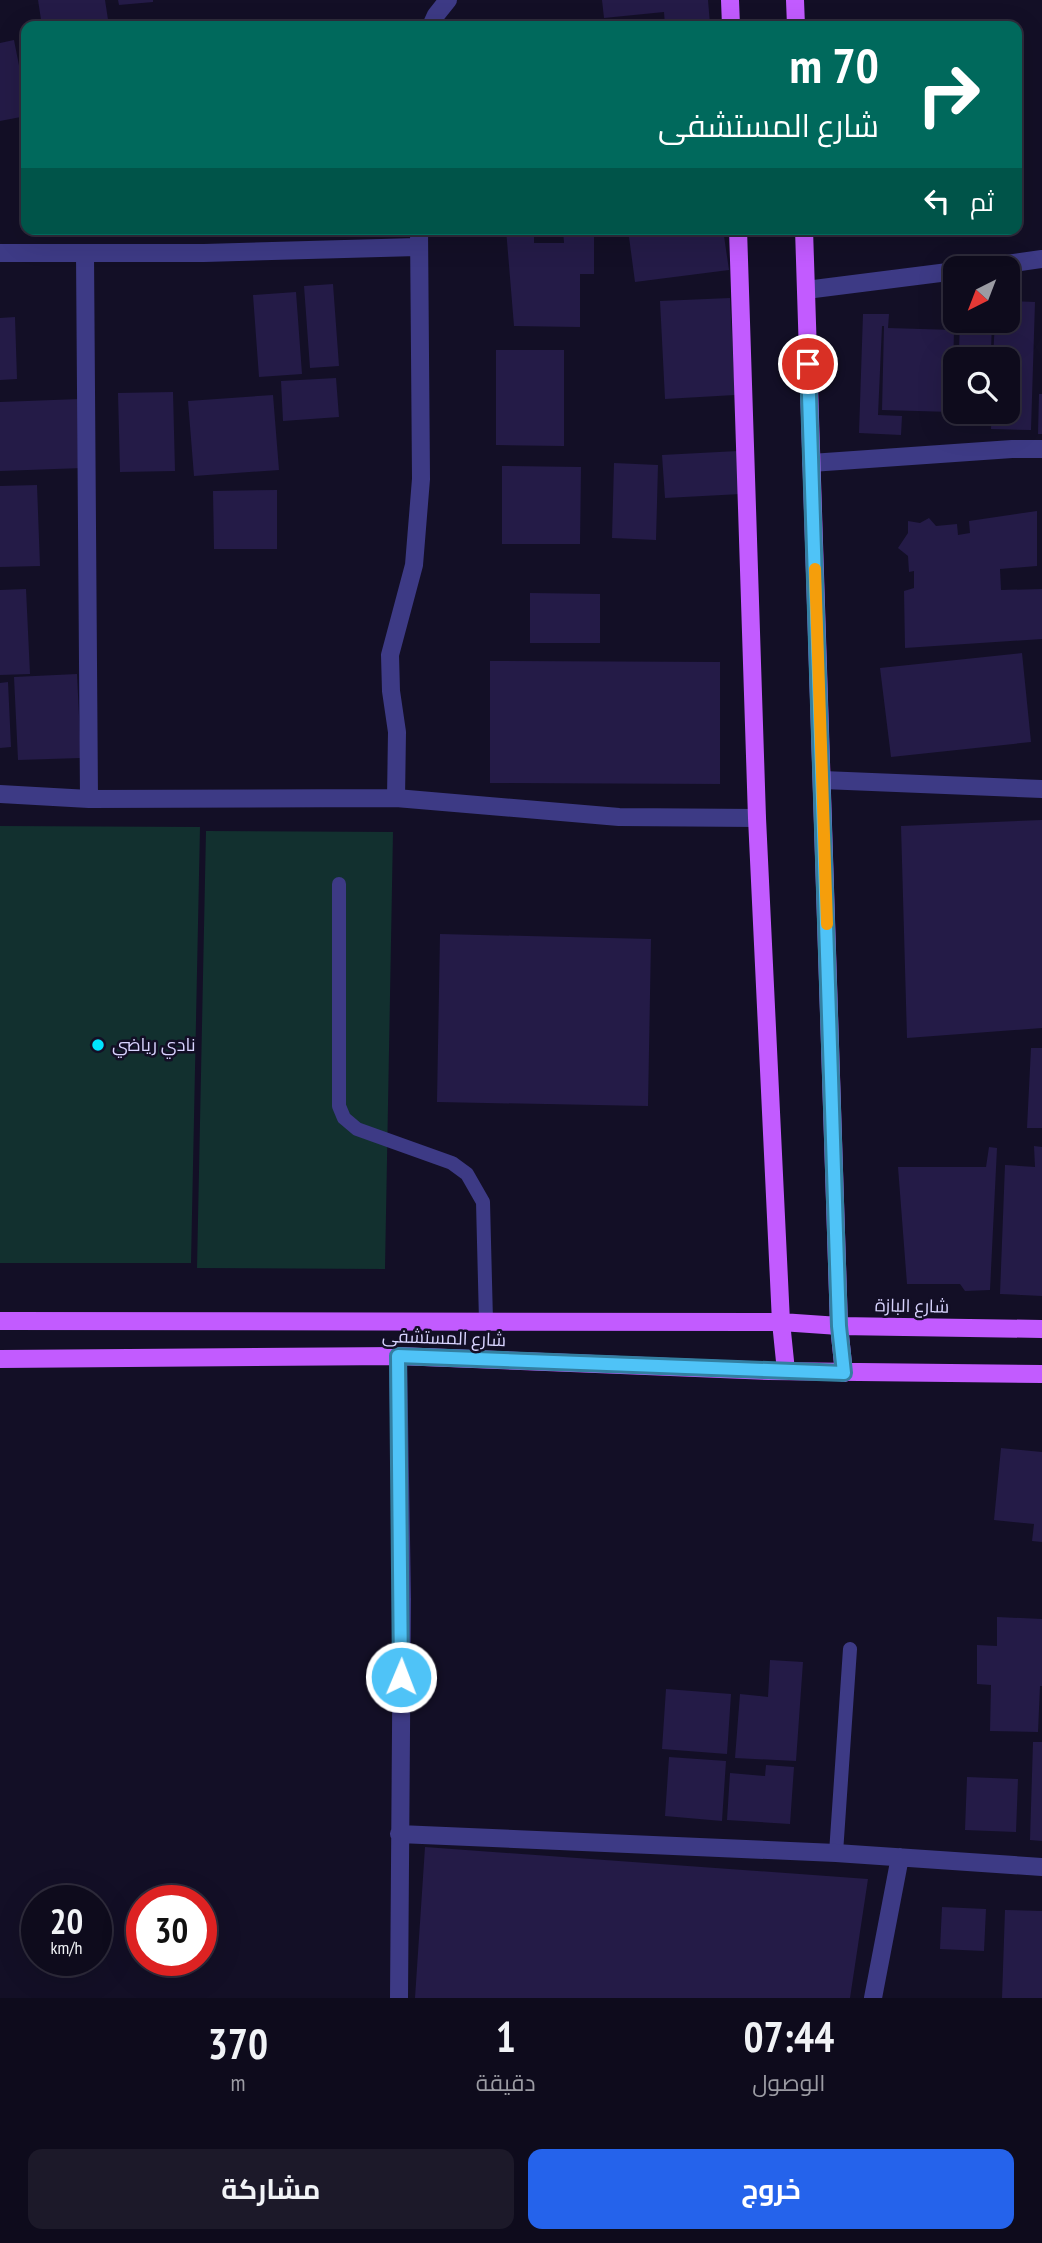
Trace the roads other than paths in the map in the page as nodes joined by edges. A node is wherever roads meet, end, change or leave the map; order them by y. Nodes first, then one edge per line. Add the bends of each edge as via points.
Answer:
1 (448, 0) edge
2 (730, 0) edge
3 (795, 0) edge
4 (433, 21) edge
5 (731, 21) edge
6 (796, 21) edge
7 (738, 235) edge
8 (804, 235) edge
9 (418, 238) edge
10 (0, 253) edge
11 (85, 254) junction
12 (1042, 260) edge
13 (1020, 263) edge
14 (943, 273) edge
15 (806, 290) junction
16 (1042, 449) edge
17 (811, 463) junction
18 (823, 780) junction
19 (1042, 789) edge
20 (0, 794) edge
21 (396, 798) junction
22 (89, 799) junction
23 (757, 818) junction
24 (339, 884) dead end
25 (0, 1321) edge
26 (486, 1321) junction
27 (781, 1322) junction
28 (839, 1326) junction
29 (1042, 1329) edge
30 (398, 1356) junction
31 (0, 1360) edge
32 (786, 1371) junction
33 (844, 1373) junction
34 (1042, 1374) edge
35 (850, 1649) dead end
36 (399, 1834) junction
37 (836, 1853) junction
38 (900, 1857) junction
39 (1042, 1867) edge
40 (399, 1998) edge
41 (873, 1998) edge

1 - 4 street
2 - 5 main road
3 - 6 main road
7 - 23 main road
8 - 15 main road
9 - 11 street via 204,253
9 - 21 street via 421,479 414,565 390,655 397,732
10 - 11 street
11 - 22 street
12 - 13 street
14 - 15 street
15 - 17 main road
16 - 17 street
17 - 18 main road
18 - 19 street
18 - 28 main road
20 - 22 street
21 - 22 street
21 - 23 street via 619,817
23 - 27 main road
24 - 26 lane via 339,1106 357,1129 452,1163 467,1174 483,1202
25 - 26 main road, شارع المستشفى
26 - 27 main road, شارع المستشفى
27 - 28 main road, شارع البازة
27 - 32 main road
28 - 29 main road, شارع البازة
28 - 33 main road
30 - 31 main road, شارع المستشفى
30 - 32 main road, شارع المستشفى
30 - 36 street
32 - 33 main road, شارع المستشفى
33 - 34 main road
35 - 37 lane
36 - 37 street
36 - 40 street
37 - 38 street
38 - 39 street
38 - 41 street

